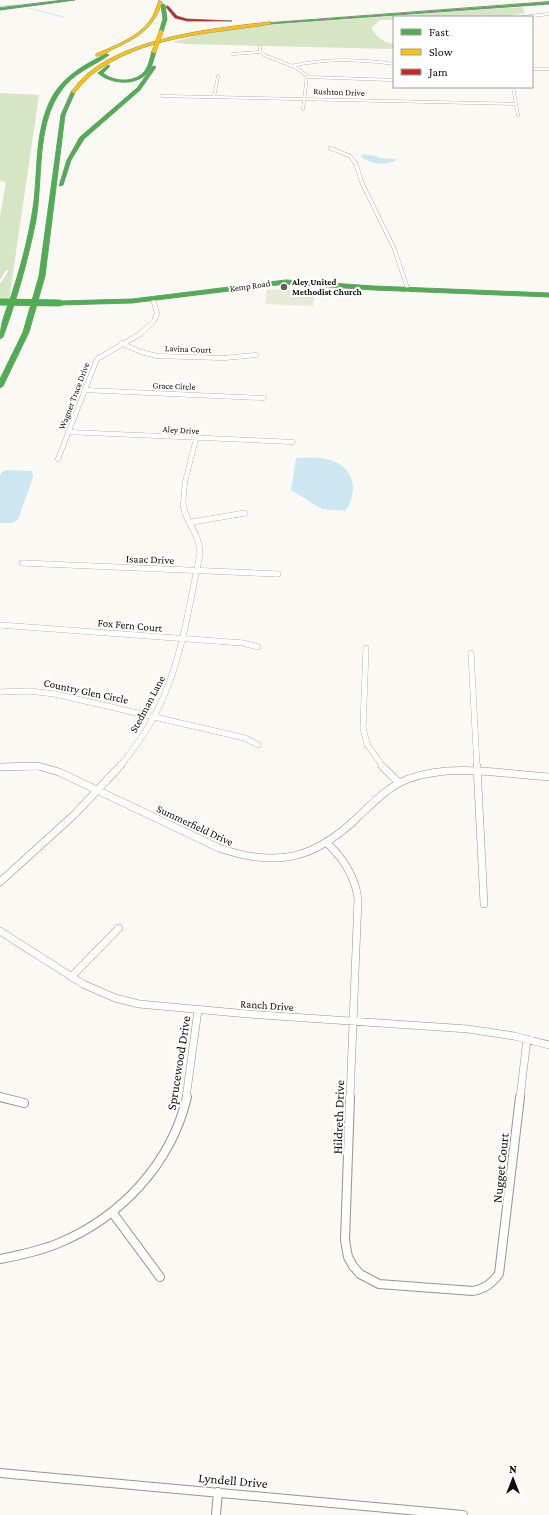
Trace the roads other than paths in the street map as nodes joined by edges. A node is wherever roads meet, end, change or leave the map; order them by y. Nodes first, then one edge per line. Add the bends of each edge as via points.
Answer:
1 (73, 0) edge
2 (546, 0) edge
3 (163, 2) edge
4 (549, 3) edge
5 (0, 9) edge
6 (350, 14) junction
7 (549, 15) edge
8 (533, 16) edge
9 (533, 16) edge
10 (230, 27) junction
11 (260, 47) dead end
12 (157, 50) junction
13 (261, 52) junction
14 (233, 54) dead end
15 (393, 64) edge
16 (292, 66) junction
17 (533, 69) edge
18 (549, 69) edge
19 (218, 76) dead end
20 (308, 77) junction
21 (393, 80) edge
22 (513, 88) edge
23 (162, 96) dead end
24 (214, 96) junction
25 (305, 98) junction
26 (516, 104) junction
27 (303, 109) dead end
28 (518, 115) dead end
29 (46, 129) junction
30 (330, 148) dead end
31 (52, 214) junction
32 (7, 271) dead end
33 (0, 282) edge
34 (408, 290) junction
35 (549, 295) edge
36 (153, 299) junction
37 (0, 302) edge
38 (0, 337) edge
39 (121, 343) junction
40 (256, 355) dead end
41 (0, 386) edge
42 (84, 390) junction
43 (264, 398) dead end
44 (68, 432) junction
45 (196, 439) junction
46 (293, 442) dead end
47 (58, 459) dead end
48 (245, 512) dead end
49 (192, 522) junction
50 (22, 563) dead end
51 (196, 570) junction
52 (278, 574) dead end
53 (0, 625) edge
54 (183, 639) junction
55 (258, 647) dead end
56 (366, 648) dead end
57 (471, 653) dead end
58 (0, 692) edge
59 (155, 716) junction
60 (258, 745) dead end
61 (0, 767) edge
62 (478, 773) junction
63 (549, 777) edge
64 (399, 783) junction
65 (98, 791) junction
66 (327, 843) junction
67 (0, 882) edge
68 (484, 904) dead end
69 (119, 928) dead end
70 (0, 931) edge
71 (71, 977) junction
72 (198, 1010) junction
73 (354, 1022) junction
74 (527, 1039) junction
75 (549, 1045) edge
76 (0, 1097) edge
77 (24, 1103) dead end
78 (112, 1212) junction
79 (0, 1259) edge
80 (160, 1277) dead end
81 (480, 1290) joint
82 (0, 1473) edge
83 (218, 1492) junction
84 (436, 1514) edge
85 (216, 1515) edge
86 (463, 1515) edge

1 - 5 main road
2 - 6 main road
3 - 6 main road via 180,18 202,22
3 - 12 main road via 169,20
3 - 29 main road via 158,16 148,26 78,67 58,84 50,95 44,113
4 - 10 main road
6 - 29 main road via 209,26 166,35 118,50 85,67 63,84 50,106
7 - 8 street
7 - 9 street
10 - 12 main road via 149,47 116,62 100,74 105,78 117,80 139,77 148,68
10 - 31 main road via 182,36 134,51 107,62 81,82 63,115
11 - 13 street
12 - 31 main road via 152,73 146,85 94,126 75,148 68,162
13 - 14 street
13 - 16 street
15 - 16 street via 333,60 312,61
16 - 20 street
17 - 18 street
19 - 24 street
20 - 21 street
20 - 25 street
22 - 26 street
23 - 24 street, Rushton Drive
24 - 25 street, Rushton Drive
25 - 26 street, Rushton Drive
25 - 27 street
26 - 28 street
29 - 38 main road via 23,269
30 - 34 street via 349,156 358,165 362,181 393,244
31 - 41 main road via 35,306 26,332
32 - 33 street
34 - 35 main road, Kemp Road
34 - 36 main road, Kemp Road via 320,282 286,282
36 - 37 main road, Kemp Road, bridge via 60,303
36 - 39 street, Wagner Trace Drive via 157,313 152,324
39 - 40 street, Lavina Court via 157,356 224,358
39 - 42 street, Wagner Trace Drive via 97,359
42 - 43 street, Grace Circle
42 - 44 street, Wagner Trace Drive
44 - 45 street, Aley Drive
44 - 47 street, Wagner Trace Drive
45 - 46 street, Aley Drive
45 - 49 street, Stedman Lane via 183,496 183,505
48 - 49 street
49 - 51 street, Stedman Lane via 200,545
50 - 51 street, Isaac Drive
51 - 52 street, Isaac Drive
51 - 54 street, Stedman Lane
53 - 54 street, Fox Fern Court
54 - 55 street, Fox Fern Court via 243,643
54 - 59 street, Stedman Lane via 172,678
56 - 64 street via 363,728 365,740 376,760
57 - 62 street
58 - 59 street, Country Glen Circle via 43,692
59 - 60 street, Country Glen Circle via 245,738
59 - 65 street, Stedman Lane via 130,755
61 - 65 street, Summerfield Drive via 25,765 48,769
62 - 63 street, Summerfield Drive
62 - 64 street, Summerfield Drive via 434,773
62 - 68 street
64 - 66 street, Summerfield Drive via 387,790
65 - 66 street, Summerfield Drive via 239,855 281,858 307,852
65 - 67 street, Stedman Lane
66 - 73 street, Hildreth Drive via 347,866 358,892
69 - 71 street
70 - 71 street, Ranch Drive
71 - 72 street, Ranch Drive via 96,991 125,1001
72 - 73 street, Ranch Drive
72 - 78 street, Sprucewood Drive via 187,1093 175,1133 163,1156 145,1181
73 - 74 street, Ranch Drive via 492,1031
73 - 81 street, Hildreth Drive via 345,1240 348,1257 360,1274 379,1284 465,1292
74 - 75 street, Ranch Drive
74 - 81 street, Nugget Court via 501,1265 494,1281
76 - 77 street
78 - 79 street, Sprucewood Drive via 60,1243
78 - 80 street
82 - 83 street, Lyndell Drive
83 - 84 street, Lyndell Drive
83 - 85 street
84 - 86 street, Lyndell Drive

